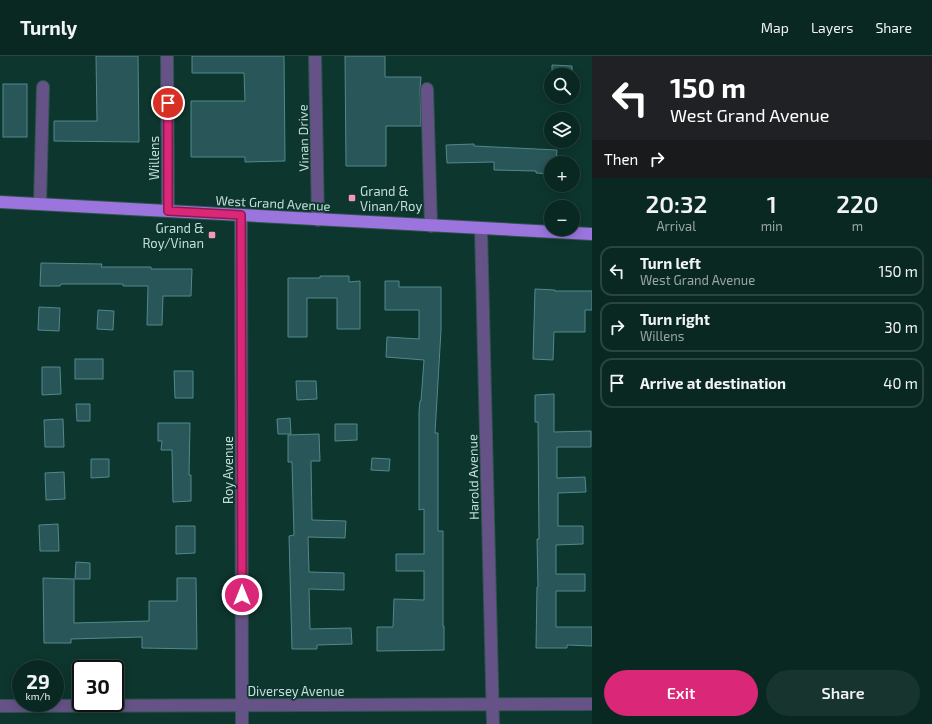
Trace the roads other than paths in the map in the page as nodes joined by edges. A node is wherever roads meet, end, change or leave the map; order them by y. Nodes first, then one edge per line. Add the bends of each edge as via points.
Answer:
1 (167, 56) edge
2 (315, 56) edge
3 (42, 87) dead end
4 (427, 89) dead end
5 (0, 202) edge
6 (40, 204) junction
7 (168, 211) junction
8 (241, 215) junction
9 (318, 220) junction
10 (431, 226) junction
11 (481, 229) junction
12 (592, 234) edge
13 (592, 704) edge
14 (493, 705) junction
15 (0, 706) edge
16 (242, 706) junction
17 (242, 724) edge
18 (493, 724) edge

1 - 7 street, Willens
2 - 9 street, Vinan Drive
3 - 6 street
4 - 10 street
5 - 6 main road, West Grand Avenue
6 - 7 main road, West Grand Avenue
7 - 8 main road, West Grand Avenue
8 - 9 main road, West Grand Avenue
8 - 16 street, Roy Avenue
9 - 10 main road, West Grand Avenue
10 - 11 main road, West Grand Avenue
11 - 12 main road, West Grand Avenue
11 - 14 street, Harold Avenue
13 - 14 street, Diversey Avenue
14 - 16 street, Diversey Avenue
14 - 18 street, Harold Avenue
15 - 16 street, Diversey Avenue
16 - 17 street, Roy Avenue

